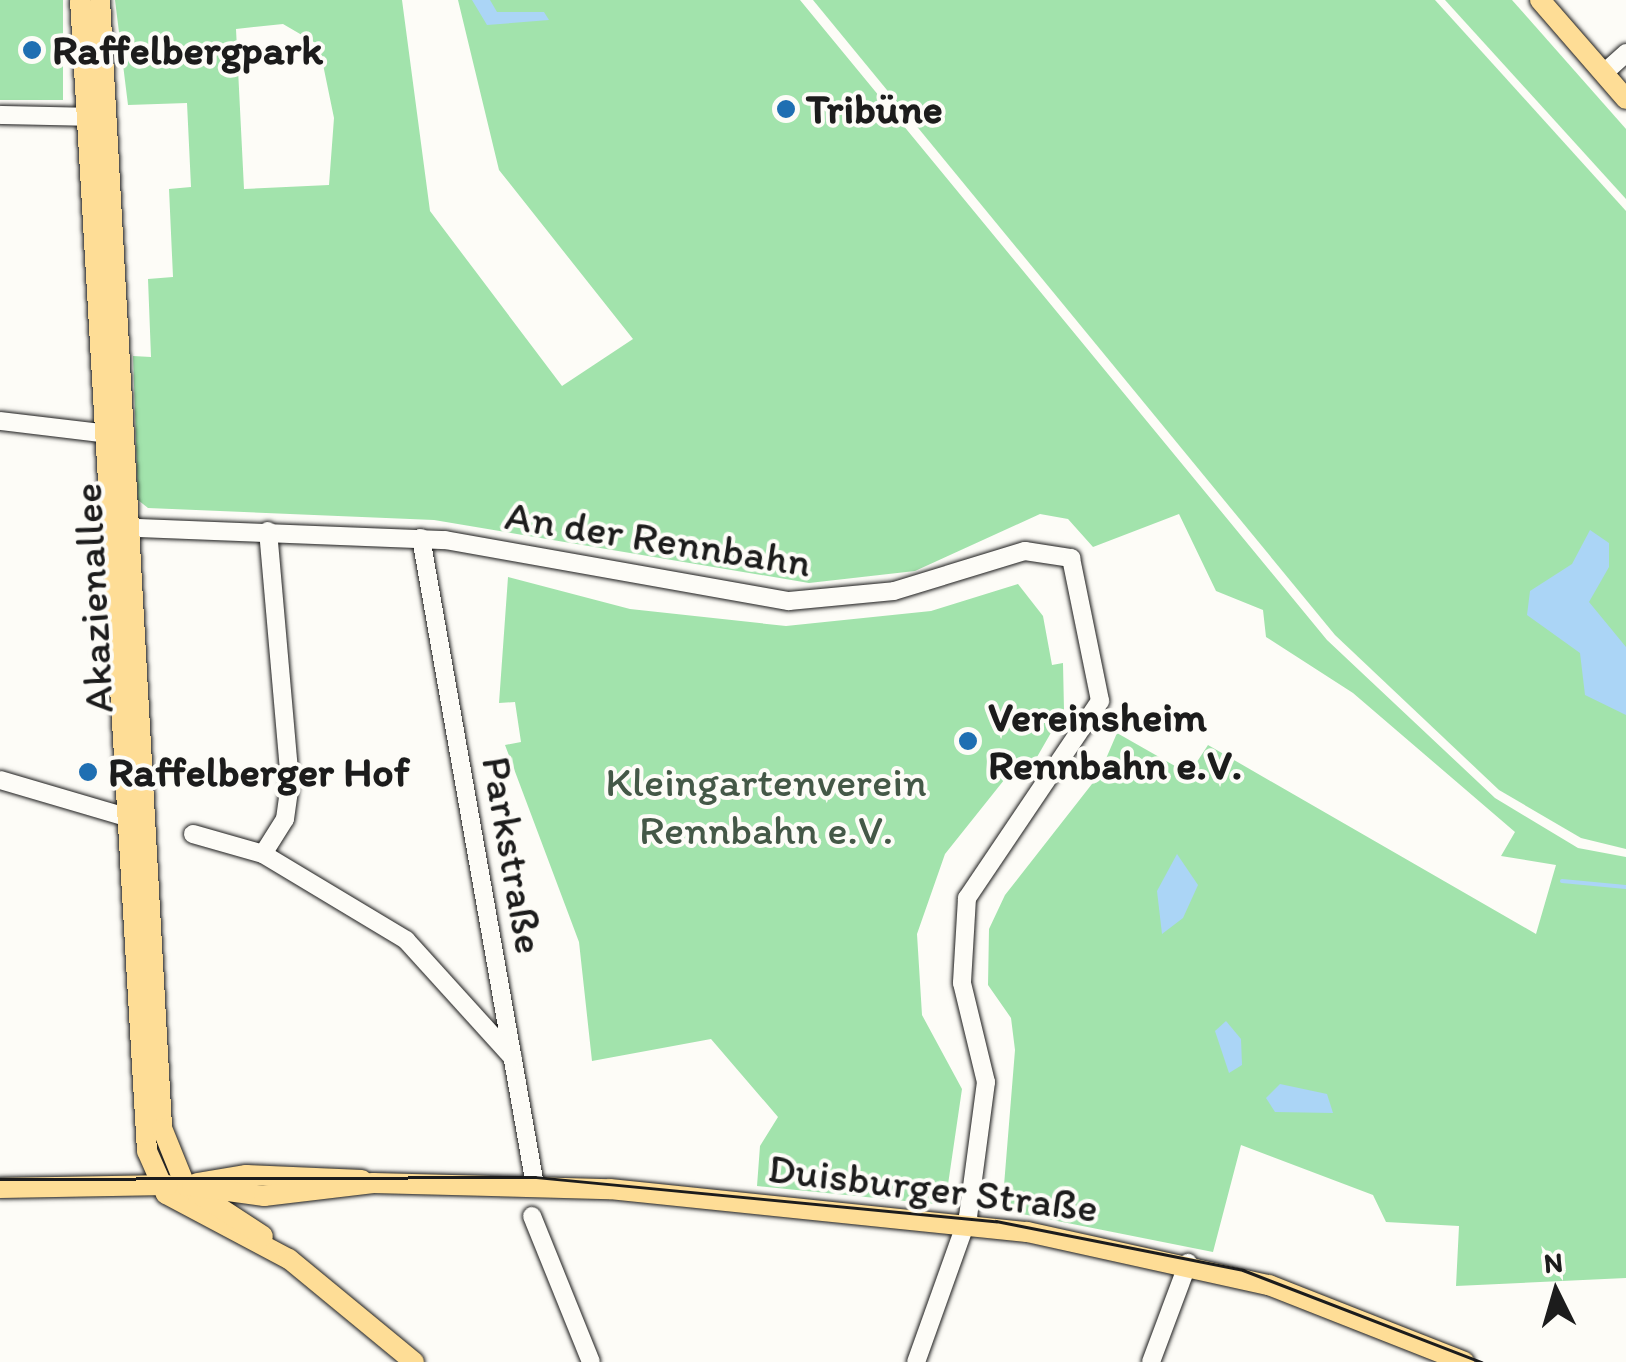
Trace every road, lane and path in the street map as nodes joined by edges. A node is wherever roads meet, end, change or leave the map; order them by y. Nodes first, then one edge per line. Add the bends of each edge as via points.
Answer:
1 (80, 0) edge
2 (100, 0) edge
3 (1540, 0) edge
4 (1626, 53) edge
5 (1604, 73) junction
6 (1626, 99) edge
7 (0, 115) edge
8 (94, 117) junction
9 (0, 421) edge
10 (100, 434) junction
11 (117, 527) junction
12 (268, 530) junction
13 (420, 538) junction
14 (0, 780) edge
15 (135, 820) junction
16 (194, 834) dead end
17 (263, 854) junction
18 (514, 1058) junction
19 (373, 1183) junction
20 (186, 1185) junction
21 (535, 1185) junction
22 (158, 1186) junction
23 (0, 1188) edge
24 (264, 1196) junction
25 (532, 1216) dead end
26 (965, 1225) junction
27 (263, 1236) junction
28 (277, 1252) junction
29 (1188, 1263) junction
30 (414, 1362) edge
31 (590, 1362) edge
32 (916, 1362) edge
33 (1151, 1362) edge
34 (1464, 1362) edge

1 - 8 main road, Akazienallee
2 - 8 main road, Akazienallee
3 - 5 main road
4 - 5 street
5 - 6 main road
7 - 8 street
8 - 10 main road, Akazienallee
8 - 11 main road, Akazienallee
9 - 10 street
10 - 11 main road, Akazienallee
11 - 12 street, An der Rennbahn
11 - 15 main road, Akazienallee
12 - 13 street, An der Rennbahn
12 - 17 street via 290,782 285,820
13 - 18 street, Parkstraße
13 - 26 street, An der Rennbahn via 789,600 894,592 1026,551 1071,558 1100,700 967,898 962,983 986,1082
14 - 15 street
15 - 20 main road, Akazienallee via 162,1128
15 - 22 main road, Akazienallee via 142,1094
16 - 17 street
17 - 18 street via 419,950
18 - 21 street, Parkstraße
19 - 20 main road, Duisburger Straße via 246,1175
19 - 21 main road, Duisburger Straße
19 - 24 main road, Duisburger Straße
20 - 22 main road, Duisburger Straße
20 - 24 main road, Duisburger Straße
20 - 27 main road
21 - 26 main road, Duisburger Straße
22 - 23 main road, Duisburger Straße
22 - 28 main road
24 - 27 main road
25 - 31 street
26 - 29 main road, Duisburger Straße
26 - 32 street
27 - 28 main road
28 - 30 main road
29 - 33 street
29 - 34 main road, Duisburger Straße via 1336,1308

